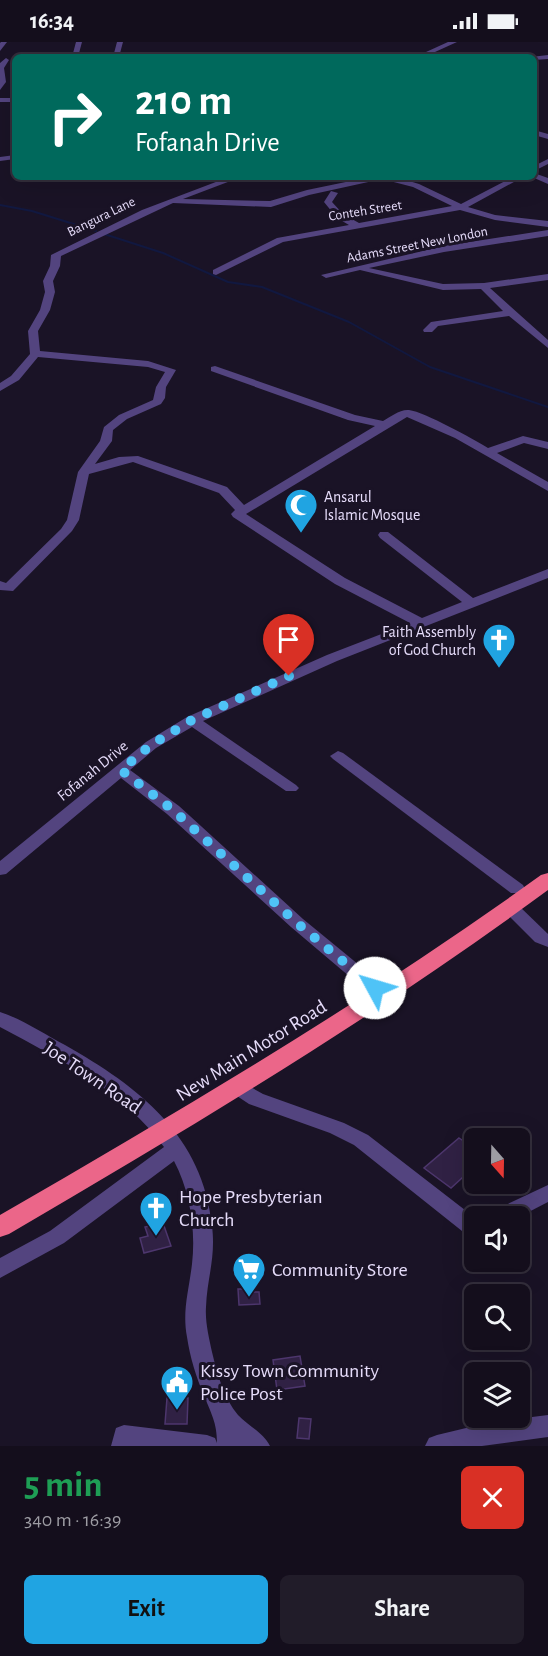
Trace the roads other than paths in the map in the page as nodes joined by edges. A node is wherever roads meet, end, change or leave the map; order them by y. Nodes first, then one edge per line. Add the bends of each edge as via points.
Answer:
1 (4, 42) edge
2 (454, 42) edge
3 (0, 49) edge
4 (425, 54) edge
5 (3, 60) edge
6 (0, 87) edge
7 (228, 180) edge
8 (368, 180) edge
9 (402, 180) edge
10 (513, 180) edge
11 (334, 193) dead end
12 (166, 201) junction
13 (461, 207) junction
14 (548, 224) edge
15 (356, 225) junction
16 (548, 233) edge
17 (360, 269) junction
18 (216, 272) dead end
19 (326, 275) dead end
20 (548, 277) edge
21 (484, 286) junction
22 (512, 313) junction
23 (428, 330) dead end
24 (548, 345) edge
25 (35, 354) junction
26 (215, 369) dead end
27 (0, 388) edge
28 (385, 425) junction
29 (548, 446) edge
30 (488, 452) junction
31 (84, 472) junction
32 (548, 487) edge
33 (242, 510) junction
34 (384, 535) dead end
35 (548, 573) edge
36 (4, 586) edge
37 (471, 603) junction
38 (421, 623) junction
39 (192, 720) junction
40 (338, 756) dead end
41 (121, 770) junction
42 (291, 788) dead end
43 (548, 867) edge
44 (0, 870) edge
45 (548, 879) edge
46 (514, 898) junction
47 (548, 941) edge
48 (375, 988) junction
49 (0, 1019) edge
50 (238, 1087) junction
51 (166, 1134) junction
52 (548, 1192) edge
53 (521, 1206) edge
54 (0, 1213) edge
55 (464, 1222) edge
56 (0, 1227) edge
57 (0, 1269) edge
58 (228, 1420) junction
59 (548, 1426) edge
60 (123, 1441) edge
61 (207, 1446) edge
62 (229, 1446) edge
63 (258, 1446) edge
64 (437, 1446) edge

1 - 3 street
2 - 4 street
5 - 6 street
7 - 12 street, Bangura Lane
8 - 12 street via 271,204
9 - 13 street
10 - 13 street, Conteh Street
11 - 15 street via 328,202 340,216
12 - 25 street, Bangura Lane via 56,255 45,310 33,331
13 - 14 street via 479,214
13 - 15 street, Conteh Street
15 - 18 street, Conteh Street via 280,240
16 - 17 street, Adams Street New London via 444,249
17 - 19 street, Adams Street New London
17 - 21 street via 443,287
20 - 21 street
21 - 22 street
22 - 23 street via 435,324
22 - 24 street
25 - 27 street via 15,378
25 - 31 street via 148,364 171,370 157,402 112,424 102,448
26 - 28 street via 333,412
28 - 30 street via 408,414
28 - 33 street
29 - 30 street via 523,439
30 - 32 street
31 - 33 street via 127,458 140,460 223,490
31 - 36 street via 73,520 66,531 35,564
33 - 38 street via 237,514 323,571
34 - 37 street
35 - 37 street, Fofanah Drive
37 - 38 street, Fofanah Drive
38 - 39 street, Fofanah Drive
39 - 41 street, Fofanah Drive via 151,745
39 - 42 street
40 - 46 street
41 - 44 street, Fofanah Drive
41 - 48 street via 173,810
43 - 46 highway, New Main Motor Road
45 - 46 highway, New Main Motor Road
46 - 47 street via 541,938
46 - 48 highway, New Main Motor Road
46 - 50 highway, New Main Motor Road via 398,986
48 - 51 highway, New Main Motor Road
49 - 51 street, Joe Town Road via 112,1085
50 - 51 highway, New Main Motor Road
50 - 55 street via 256,1099 362,1140
51 - 54 highway, New Main Motor Road
51 - 56 highway, New Main Motor Road
51 - 57 street via 57,1237
51 - 58 street, Joe Town Road via 198,1193 203,1258 195,1309 198,1343
52 - 53 street
58 - 62 street
58 - 63 street, Joe Town Road
59 - 64 street
60 - 61 street

